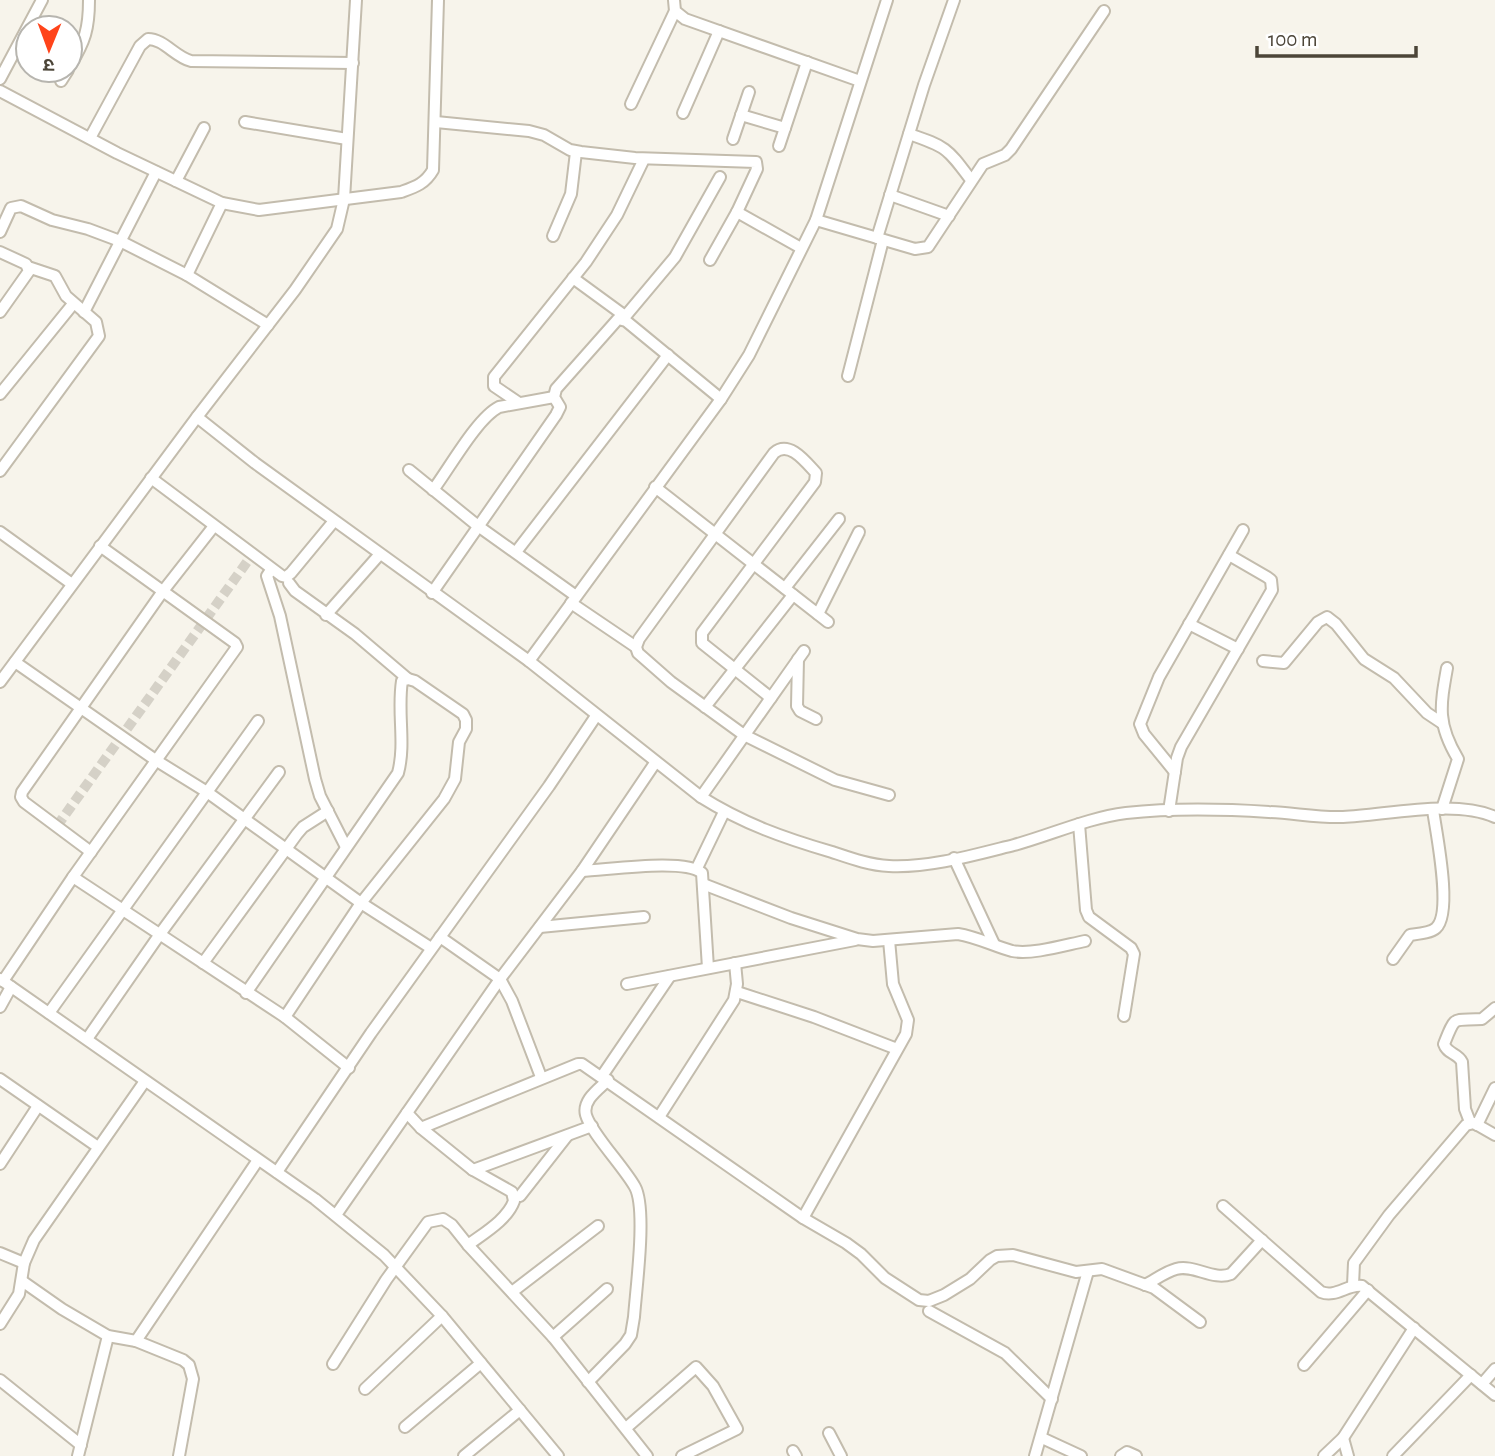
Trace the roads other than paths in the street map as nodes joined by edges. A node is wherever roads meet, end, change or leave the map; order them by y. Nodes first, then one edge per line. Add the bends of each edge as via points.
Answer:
1 (42, 0) edge
2 (89, 0) edge
3 (356, 0) edge
4 (438, 0) edge
5 (887, 0) edge
6 (954, 0) edge
7 (675, 5) edge
8 (1104, 11) dead end
9 (719, 31) junction
10 (84, 39) edge
11 (807, 62) junction
12 (353, 63) junction
13 (0, 79) edge
14 (860, 81) junction
15 (0, 91) edge
16 (749, 92) dead end
17 (631, 104) dead end
18 (683, 113) dead end
19 (741, 115) junction
20 (245, 122) dead end
21 (436, 122) junction
22 (204, 128) dead end
23 (785, 128) junction
24 (909, 134) junction
25 (90, 138) junction
26 (347, 139) junction
27 (733, 139) dead end
28 (779, 146) dead end
29 (576, 152) junction
30 (644, 159) junction
31 (156, 172) junction
32 (720, 177) dead end
33 (971, 180) junction
34 (176, 181) junction
35 (890, 195) junction
36 (344, 199) junction
37 (222, 202) junction
38 (737, 212) junction
39 (949, 216) junction
40 (816, 220) junction
41 (0, 232) edge
42 (553, 236) dead end
43 (880, 239) junction
44 (120, 241) junction
45 (802, 248) junction
46 (0, 252) edge
47 (710, 260) dead end
48 (29, 267) junction
49 (187, 275) junction
50 (573, 278) junction
51 (74, 304) junction
52 (0, 312) edge
53 (84, 312) junction
54 (624, 317) junction
55 (268, 325) junction
56 (668, 355) junction
57 (848, 376) dead end
58 (0, 394) edge
59 (554, 397) junction
60 (720, 399) junction
61 (519, 403) junction
62 (197, 417) junction
63 (409, 470) dead end
64 (0, 471) edge
65 (151, 478) junction
66 (655, 487) junction
67 (433, 490) junction
68 (839, 519) dead end
69 (334, 521) junction
70 (214, 526) junction
71 (478, 526) junction
72 (1243, 530) dead end
73 (859, 532) dead end
74 (714, 533) junction
75 (4, 535) edge
76 (100, 546) junction
77 (0, 550) edge
78 (516, 552) junction
79 (380, 554) junction
80 (1229, 555) junction
81 (752, 563) junction
82 (271, 570) junction
83 (289, 583) dead end
84 (72, 584) junction
85 (163, 591) junction
86 (789, 592) junction
87 (432, 593) junction
88 (574, 599) junction
89 (818, 614) junction
90 (326, 615) junction
91 (828, 622) dead end
92 (1189, 624) junction
93 (636, 647) junction
94 (1238, 649) junction
95 (1263, 661) dead end
96 (15, 662) junction
97 (529, 662) junction
98 (1447, 668) dead end
99 (736, 670) junction
100 (408, 679) junction
101 (0, 682) edge
102 (771, 698) junction
103 (705, 707) junction
104 (81, 708) junction
105 (596, 716) junction
106 (816, 719) dead end
107 (258, 721) dead end
108 (1442, 723) junction
109 (744, 736) junction
110 (157, 761) junction
111 (655, 763) junction
112 (279, 772) dead end
113 (1175, 772) junction
114 (207, 792) junction
115 (889, 795) dead end
116 (701, 797) junction
117 (1438, 809) junction
118 (328, 811) junction
119 (1169, 811) junction
120 (724, 812) junction
121 (1495, 817) edge
122 (246, 819) junction
123 (1079, 824) junction
124 (346, 848) junction
125 (286, 850) junction
126 (91, 852) junction
127 (954, 858) junction
128 (696, 869) junction
129 (582, 872) junction
130 (73, 877) junction
131 (325, 878) junction
132 (704, 884) junction
133 (361, 903) junction
134 (123, 910) junction
135 (644, 918) dead end
136 (540, 927) junction
137 (160, 934) junction
138 (440, 937) junction
139 (858, 939) junction
140 (890, 940) junction
141 (1085, 942) dead end
142 (994, 944) junction
143 (431, 948) junction
144 (1393, 959) dead end
145 (203, 963) junction
146 (735, 964) junction
147 (708, 968) junction
148 (670, 976) junction
149 (500, 979) junction
150 (5, 982) edge
151 (627, 984) dead end
152 (737, 992) junction
153 (246, 993) junction
154 (0, 1007) edge
155 (1495, 1008) edge
156 (49, 1013) junction
157 (1124, 1016) dead end
158 (285, 1017) junction
159 (87, 1039) junction
160 (897, 1049) junction
161 (349, 1068) junction
162 (541, 1077) junction
163 (605, 1078) junction
164 (0, 1079) edge
165 (145, 1081) junction
166 (1495, 1088) edge
167 (38, 1106) junction
168 (407, 1114) junction
169 (659, 1117) junction
170 (1473, 1123) junction
171 (592, 1126) junction
172 (421, 1128) junction
173 (569, 1134) junction
174 (1495, 1135) edge
175 (98, 1147) junction
176 (258, 1160) junction
177 (0, 1164) edge
178 (473, 1170) junction
179 (277, 1172) junction
180 (520, 1196) dead end
181 (1223, 1206) dead end
182 (336, 1215) junction
183 (803, 1218) junction
184 (598, 1226) dead end
185 (1262, 1240) junction
186 (468, 1245) junction
187 (0, 1252) edge
188 (23, 1264) junction
189 (397, 1268) junction
190 (1088, 1271) junction
191 (22, 1281) junction
192 (1145, 1285) junction
193 (1353, 1285) junction
194 (607, 1289) dead end
195 (1368, 1290) junction
196 (512, 1292) junction
197 (929, 1311) dead end
198 (442, 1316) junction
199 (1200, 1322) dead end
200 (0, 1324) edge
201 (1414, 1328) junction
202 (108, 1336) junction
203 (553, 1337) junction
204 (136, 1341) junction
205 (481, 1363) junction
206 (333, 1364) dead end
207 (1304, 1365) dead end
208 (1495, 1369) edge
209 (1471, 1375) junction
210 (0, 1380) edge
211 (588, 1382) junction
212 (1482, 1384) junction
213 (365, 1389) dead end
214 (1495, 1395) edge
215 (1052, 1399) junction
216 (520, 1410) junction
217 (405, 1427) dead end
218 (626, 1428) junction
219 (829, 1433) dead end
220 (1042, 1438) junction
221 (1343, 1438) junction
222 (80, 1451) edge
223 (179, 1456) edge
224 (464, 1456) edge
225 (558, 1456) edge
226 (647, 1456) edge
227 (682, 1456) edge
228 (841, 1456) edge
229 (1035, 1456) edge
230 (1080, 1456) edge
231 (1121, 1456) edge
232 (1136, 1456) edge
233 (1324, 1456) edge
234 (1348, 1456) edge
235 (1393, 1456) edge

1 - 13 street
2 - 10 street
3 - 12 street
4 - 21 street
5 - 14 street
6 - 24 street
7 - 9 street via 685,19
7 - 17 street
8 - 33 street via 1012,149 982,164
9 - 11 street
9 - 18 street
11 - 14 street
11 - 23 street
12 - 25 street via 191,61 148,39
12 - 26 street
14 - 40 street
15 - 25 street
16 - 19 street
19 - 23 street
19 - 27 street
20 - 26 street
21 - 29 street via 529,131
21 - 36 street via 435,158 428,178 401,192
22 - 34 street
23 - 28 street
24 - 33 street via 943,146
24 - 35 street
25 - 31 street
26 - 36 street
29 - 30 street
29 - 42 street via 571,194
30 - 38 street via 756,162
30 - 50 street via 617,215
31 - 34 street
31 - 44 street
32 - 54 street via 675,257
33 - 39 street
34 - 37 street
35 - 39 street
35 - 43 street
36 - 37 street via 259,210
36 - 55 street via 337,229
37 - 49 street
38 - 45 street
38 - 47 street
39 - 43 street via 933,243 922,249
40 - 43 street
40 - 45 street
41 - 44 street via 10,208 21,206
43 - 57 street
44 - 49 street
44 - 53 street
45 - 60 street via 748,355
46 - 48 street
48 - 51 street via 55,276
48 - 52 street
49 - 55 street
50 - 54 street
50 - 61 street via 494,377 494,386
51 - 53 street
51 - 58 street
53 - 64 street via 96,322 99,336
54 - 56 street
54 - 59 street via 556,389
55 - 62 street
56 - 60 street
56 - 78 street
59 - 61 street
59 - 71 street via 560,407 556,415
60 - 66 street
61 - 67 street via 499,407 487,416
62 - 65 street
62 - 69 street
63 - 67 street
65 - 70 street
65 - 76 street
66 - 74 street
66 - 88 street
67 - 71 street
68 - 86 street
69 - 79 street
69 - 82 street via 291,573 282,576
70 - 82 street
70 - 85 street
71 - 78 street
71 - 87 street
72 - 80 street
73 - 89 street
74 - 81 street
74 - 81 street via 774,453 789,448 816,473 815,482
74 - 93 street
75 - 77 street
75 - 84 street
76 - 84 street
76 - 85 street
78 - 88 street
79 - 87 street
79 - 90 street
80 - 92 street
80 - 94 street via 1273,586
81 - 86 street
81 - 99 street via 700,638
82 - 118 street via 267,576 315,779
83 - 90 street
84 - 96 street
85 - 104 street
85 - 110 street via 237,647
86 - 89 street
86 - 99 street
87 - 97 street
88 - 93 street
88 - 97 street
89 - 91 street
90 - 100 street
92 - 94 street
92 - 113 street via 1159,677 1140,724
93 - 103 street
94 - 113 street via 1181,747
95 - 108 street via 1284,663 1326,617 1364,659 1394,678
96 - 101 street
96 - 104 street
97 - 105 street
98 - 108 street
99 - 102 street
99 - 103 street
100 - 124 street via 402,681 401,690 398,773
100 - 133 street via 463,715 466,729 459,742 455,779 444,799
102 - 106 street via 801,655 797,706
102 - 109 street
103 - 109 street
104 - 110 street
104 - 126 street via 21,797
105 - 111 street
105 - 138 street
107 - 114 street
108 - 117 street via 1458,759
109 - 115 street via 835,780
109 - 116 street
110 - 114 street
110 - 126 street
111 - 116 street
111 - 129 street
112 - 122 street
113 - 119 street
114 - 122 street
114 - 134 street
116 - 120 street
117 - 119 street via 1329,817
117 - 121 street via 1472,810
117 - 144 street via 1445,899 1440,922 1433,930 1410,935
118 - 124 street
118 - 125 street via 303,827
119 - 123 street via 1125,813
120 - 127 street via 773,835 867,863 912,866
120 - 128 street
122 - 125 street
122 - 137 street
123 - 127 street
123 - 157 street via 1086,911 1134,954
124 - 131 street
125 - 131 street
125 - 145 street
126 - 130 street
127 - 142 street
128 - 129 street via 674,865
128 - 132 street
129 - 136 street
130 - 134 street
130 - 150 street
131 - 133 street
131 - 153 street
132 - 139 street
132 - 147 street
133 - 143 street
133 - 158 street
134 - 137 street
134 - 156 street
135 - 136 street
136 - 149 street
137 - 145 street
137 - 159 street
138 - 143 street
138 - 149 street
139 - 140 street
139 - 146 street
140 - 142 street via 958,934
140 - 160 street via 892,984 908,1020
141 - 142 street via 1024,952
143 - 161 street
145 - 153 street
146 - 147 street
146 - 152 street
147 - 148 street
148 - 151 street
148 - 163 street
149 - 162 street
149 - 168 street
150 - 154 street
150 - 156 street
152 - 160 street
152 - 169 street
153 - 158 street
155 - 170 street via 1482,1019 1453,1022 1444,1044 1462,1062 1465,1109
156 - 159 street
158 - 161 street
159 - 165 street
160 - 183 street
161 - 179 street
162 - 163 street via 578,1064
162 - 172 street
163 - 169 street
163 - 171 street via 586,1106
164 - 167 street
165 - 175 street
165 - 176 street
166 - 170 street
167 - 175 street
167 - 177 street
168 - 172 street
168 - 182 street
169 - 183 street
170 - 174 street
170 - 193 street via 1397,1205 1352,1267
171 - 173 street
171 - 211 street via 637,1190 640,1212 631,1335
172 - 178 street
173 - 178 street
173 - 180 street
175 - 188 street via 34,1240
176 - 179 street
176 - 204 street
178 - 186 street via 512,1192 514,1201 512,1208
179 - 182 street
181 - 185 street
182 - 189 street
183 - 190 street via 846,1243 919,1300 944,1295 997,1256 1013,1255
184 - 196 street
185 - 192 street via 1225,1276 1176,1269
185 - 193 street via 1321,1292 1336,1293
186 - 189 street via 452,1225 436,1219 428,1222
186 - 196 street
187 - 188 street
188 - 191 street
189 - 198 street
189 - 206 street
190 - 192 street via 1102,1269
190 - 215 street
191 - 200 street
191 - 202 street
192 - 199 street
193 - 195 street
194 - 203 street
195 - 201 street
195 - 207 street
196 - 203 street
197 - 215 street via 1005,1353
198 - 205 street
198 - 213 street
201 - 209 street
201 - 221 street
202 - 204 street
202 - 222 street
203 - 211 street
204 - 223 street via 189,1365 192,1379
205 - 216 street
205 - 217 street
208 - 212 street
209 - 212 street
209 - 235 street
210 - 222 street
211 - 218 street
212 - 214 street
215 - 220 street
216 - 224 street
216 - 225 street
218 - 226 street
218 - 227 street via 696,1367 713,1385 737,1429
219 - 228 street
220 - 229 street
220 - 230 street
221 - 233 street
221 - 234 street
231 - 232 street via 1127,1452

